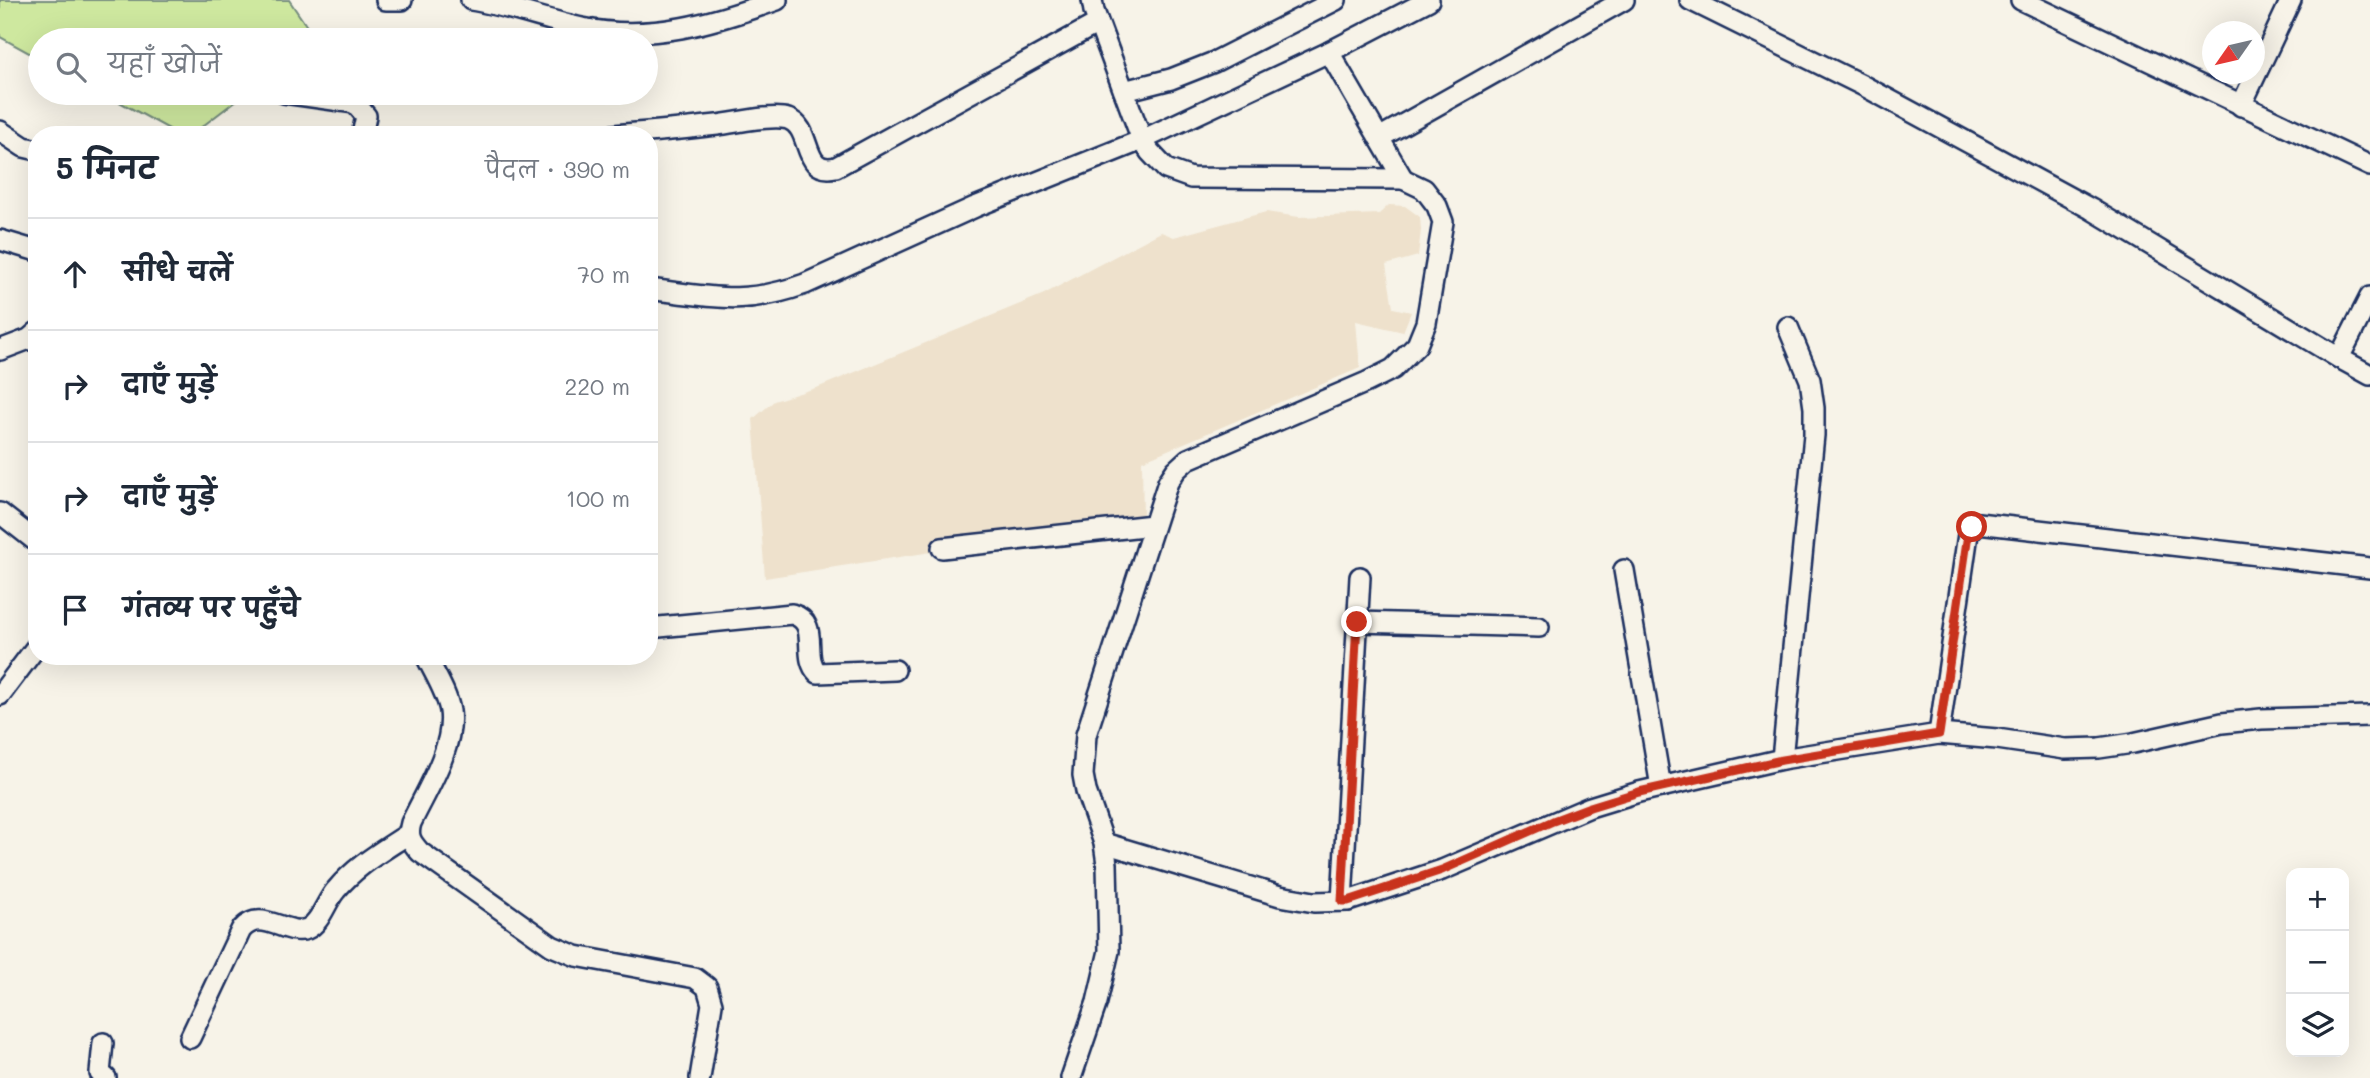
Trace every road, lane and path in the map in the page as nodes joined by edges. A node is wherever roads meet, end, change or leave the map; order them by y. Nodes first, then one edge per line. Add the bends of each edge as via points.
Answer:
1 (386, 0) edge
2 (402, 0) edge
3 (471, 0) edge
4 (777, 0) edge
5 (1092, 0) edge
6 (1336, 0) edge
7 (1429, 0) edge
8 (1624, 0) edge
9 (1690, 0) edge
10 (2021, 0) edge
11 (2291, 0) edge
12 (1098, 23) junction
13 (582, 28) edge
14 (658, 32) edge
15 (1329, 52) junction
16 (1126, 96) junction
17 (357, 105) edge
18 (2241, 106) junction
19 (364, 126) edge
20 (0, 131) edge
21 (658, 131) edge
22 (1139, 134) junction
23 (1379, 138) junction
24 (28, 148) edge
25 (2370, 166) edge
26 (1403, 179) junction
27 (0, 240) edge
28 (28, 248) edge
29 (658, 290) edge
30 (2370, 297) edge
31 (1788, 327) dead end
32 (28, 339) edge
33 (0, 350) edge
34 (2339, 358) junction
35 (2370, 375) edge
36 (0, 513) edge
37 (1153, 525) junction
38 (28, 535) edge
39 (942, 548) dead end
40 (2370, 568) edge
41 (1624, 570) dead end
42 (1360, 577) dead end
43 (1357, 622) junction
44 (658, 627) edge
45 (1539, 627) dead end
46 (28, 658) edge
47 (430, 665) edge
48 (895, 670) dead end
49 (0, 695) edge
50 (2370, 716) edge
51 (1939, 734) junction
52 (1782, 760) junction
53 (1661, 787) junction
54 (408, 834) junction
55 (1104, 843) junction
56 (1342, 901) junction
57 (190, 1038) dead end
58 (103, 1043) dead end
59 (106, 1078) edge
60 (699, 1078) edge
61 (1071, 1078) edge

1 - 2 street
3 - 13 street
4 - 14 street via 728,18
5 - 12 street
6 - 16 street via 1214,62
7 - 15 street
8 - 23 street
9 - 34 street via 1862,85 2091,209
10 - 18 street
11 - 18 street
12 - 16 street
12 - 21 street via 836,167 818,166 796,123 779,118
15 - 22 street
15 - 23 street
16 - 22 street
17 - 19 street via 366,116
18 - 25 street
20 - 24 street
22 - 26 street via 1166,169 1191,178
22 - 29 street via 778,294 726,299
23 - 26 street
26 - 37 street via 1424,188 1443,222 1426,323 1417,345 1393,369 1188,460 1168,482
27 - 28 street
30 - 34 street
31 - 52 street via 1810,380 1814,435
32 - 33 street
34 - 35 street
36 - 38 street
37 - 39 street
37 - 55 street via 1086,735 1083,775
40 - 51 street via 1978,523 1968,534
41 - 53 street
42 - 43 street
43 - 45 street
43 - 56 street
44 - 48 street via 792,614 809,626 811,662 818,673
46 - 49 street
47 - 54 street via 450,709 450,728 448,743
50 - 51 street via 2248,720 2099,748 2065,749
51 - 52 street
52 - 53 street
53 - 56 street via 1590,807 1442,870
54 - 57 street via 358,867 310,928 260,920 246,924
54 - 60 street via 420,852 552,946 576,956 687,975 707,987 712,1004
55 - 56 street via 1280,896
55 - 61 street via 1109,951
58 - 59 street via 100,1073

